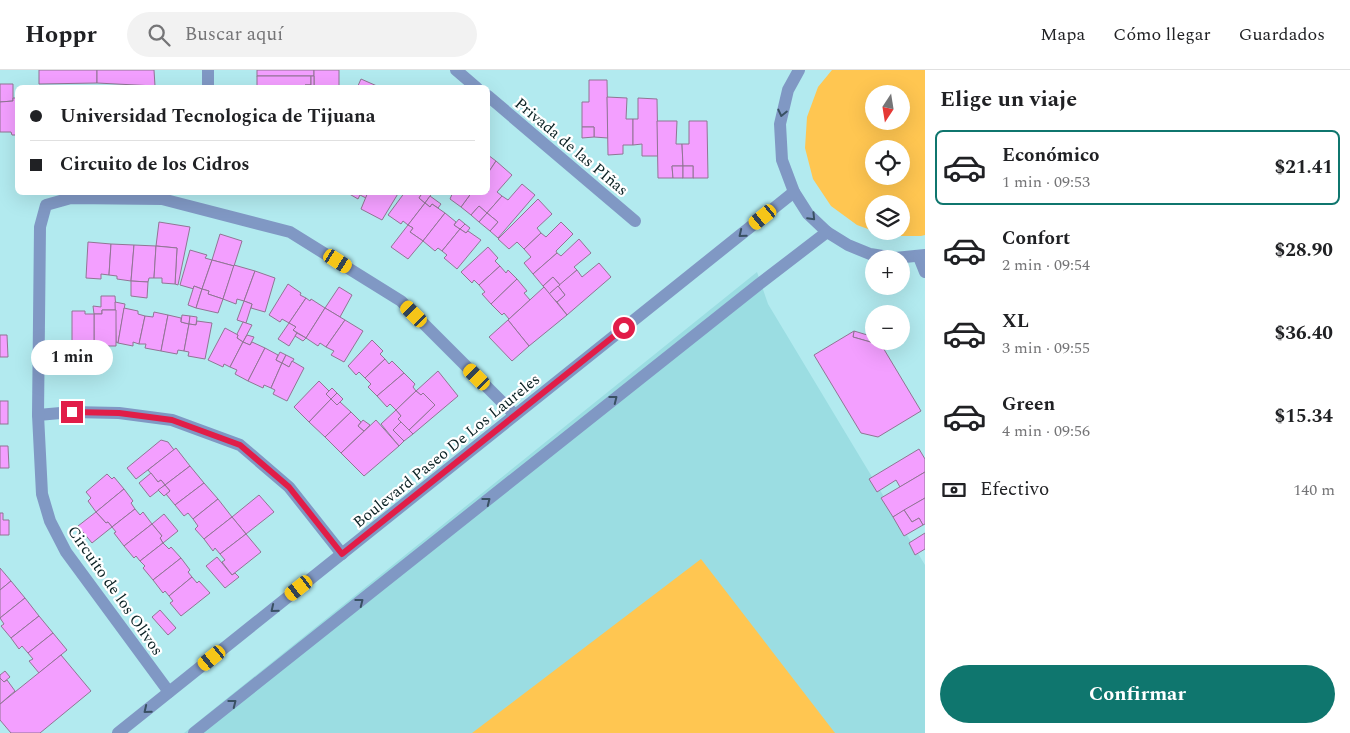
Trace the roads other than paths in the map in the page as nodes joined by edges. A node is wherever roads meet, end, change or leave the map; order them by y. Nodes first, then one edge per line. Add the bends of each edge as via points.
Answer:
1 (208, 70) edge
2 (456, 70) edge
3 (799, 70) edge
4 (208, 85) edge
5 (474, 85) edge
6 (490, 98) edge
7 (794, 192) junction
8 (635, 220) dead end
9 (827, 232) junction
10 (922, 256) edge
11 (925, 272) edge
12 (38, 415) junction
13 (516, 415) junction
14 (342, 554) junction
15 (169, 692) junction
16 (118, 733) edge
17 (194, 733) edge

1 - 4 street
2 - 5 street
3 -> 7 street via 788,90 780,124 782,160
6 - 8 street, Privada de las PIñas
7 -> 9 street via 808,214
7 -> 13 street, Boulevard Paseo De Los Laureles
9 - 10 street via 870,254 895,258
17 -> 9 street
10 - 11 street
12 - 13 street, Circuito de los Olivos via 40,227 46,204 71,198 162,199 290,232 401,301
12 - 14 street via 119,413 172,420 240,445 289,487
12 - 15 street, Circuito de los Olivos via 42,494 50,521 66,552
13 - 14 street, Boulevard Paseo De Los Laureles
14 -> 15 street, Boulevard Paseo De Los Laureles
15 -> 16 street, Boulevard Paseo De Los Laureles

